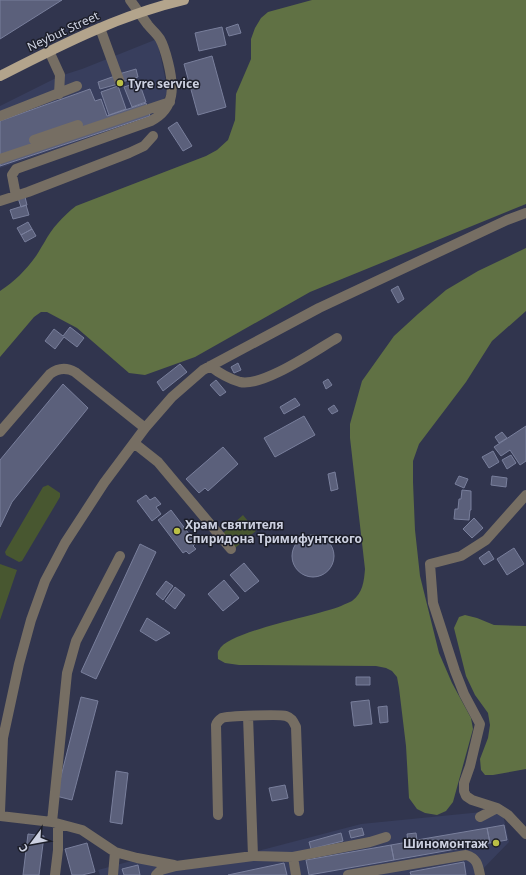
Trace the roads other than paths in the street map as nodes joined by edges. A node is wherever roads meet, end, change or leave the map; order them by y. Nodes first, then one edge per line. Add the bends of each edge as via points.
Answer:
1 (130, 0) edge
2 (177, 1) edge
3 (139, 13) junction
4 (100, 28) junction
5 (49, 51) junction
6 (0, 76) edge
7 (119, 80) dead end
8 (78, 86) dead end
9 (58, 94) junction
10 (170, 102) junction
11 (0, 116) edge
12 (78, 125) dead end
13 (152, 136) dead end
14 (0, 152) edge
15 (0, 159) edge
16 (16, 196) junction
17 (0, 201) edge
18 (526, 213) edge
19 (337, 338) dead end
20 (210, 366) junction
21 (145, 428) junction
22 (0, 432) edge
23 (134, 442) junction
24 (526, 495) edge
25 (231, 549) dead end
26 (120, 556) dead end
27 (248, 716) junction
28 (497, 808) junction
29 (299, 811) dead end
30 (0, 812) edge
31 (218, 815) dead end
32 (0, 816) edge
33 (480, 817) dead end
34 (55, 823) junction
35 (526, 834) edge
36 (386, 837) dead end
37 (115, 852) junction
38 (253, 856) junction
39 (293, 857) junction
40 (176, 866) junction
41 (55, 875) edge
42 (113, 875) edge
43 (156, 875) edge
44 (296, 875) edge
45 (348, 875) edge
46 (480, 875) edge

1 - 3 street
2 - 3 main road, Neybut Street
3 - 4 main road, Neybut Street
3 - 10 street via 164,47 172,80
4 - 5 main road, Neybut Street
4 - 7 street
5 - 6 main road, Neybut Street
5 - 9 street via 60,75
8 - 9 street
9 - 11 street
10 - 15 street
10 - 16 street via 160,117 151,121 16,169 12,175
12 - 14 street
13 - 16 street via 144,146
16 - 17 street
18 - 20 street via 319,308
19 - 20 street via 272,376 254,382 241,382
20 - 21 street via 172,397
21 - 22 street via 76,372 58,369 50,374
21 - 23 street
23 - 25 street via 158,462
23 - 30 street via 99,489 45,581 29,628 3,738
24 - 28 street via 486,540 460,556 430,564 433,603 454,671 480,724 464,782 464,791 472,800
26 - 34 street via 76,641 67,673
27 - 29 street via 284,715 292,718 296,727
27 - 31 street via 223,718 218,720 216,725
27 - 38 street
28 - 33 street
28 - 35 street via 508,815
32 - 34 street
34 - 37 street via 82,830
34 - 41 street via 58,850
36 - 39 street
37 - 40 street
37 - 42 street
38 - 39 street
38 - 40 street
39 - 44 street
40 - 43 street via 161,870
45 - 46 street via 466,855 476,860

